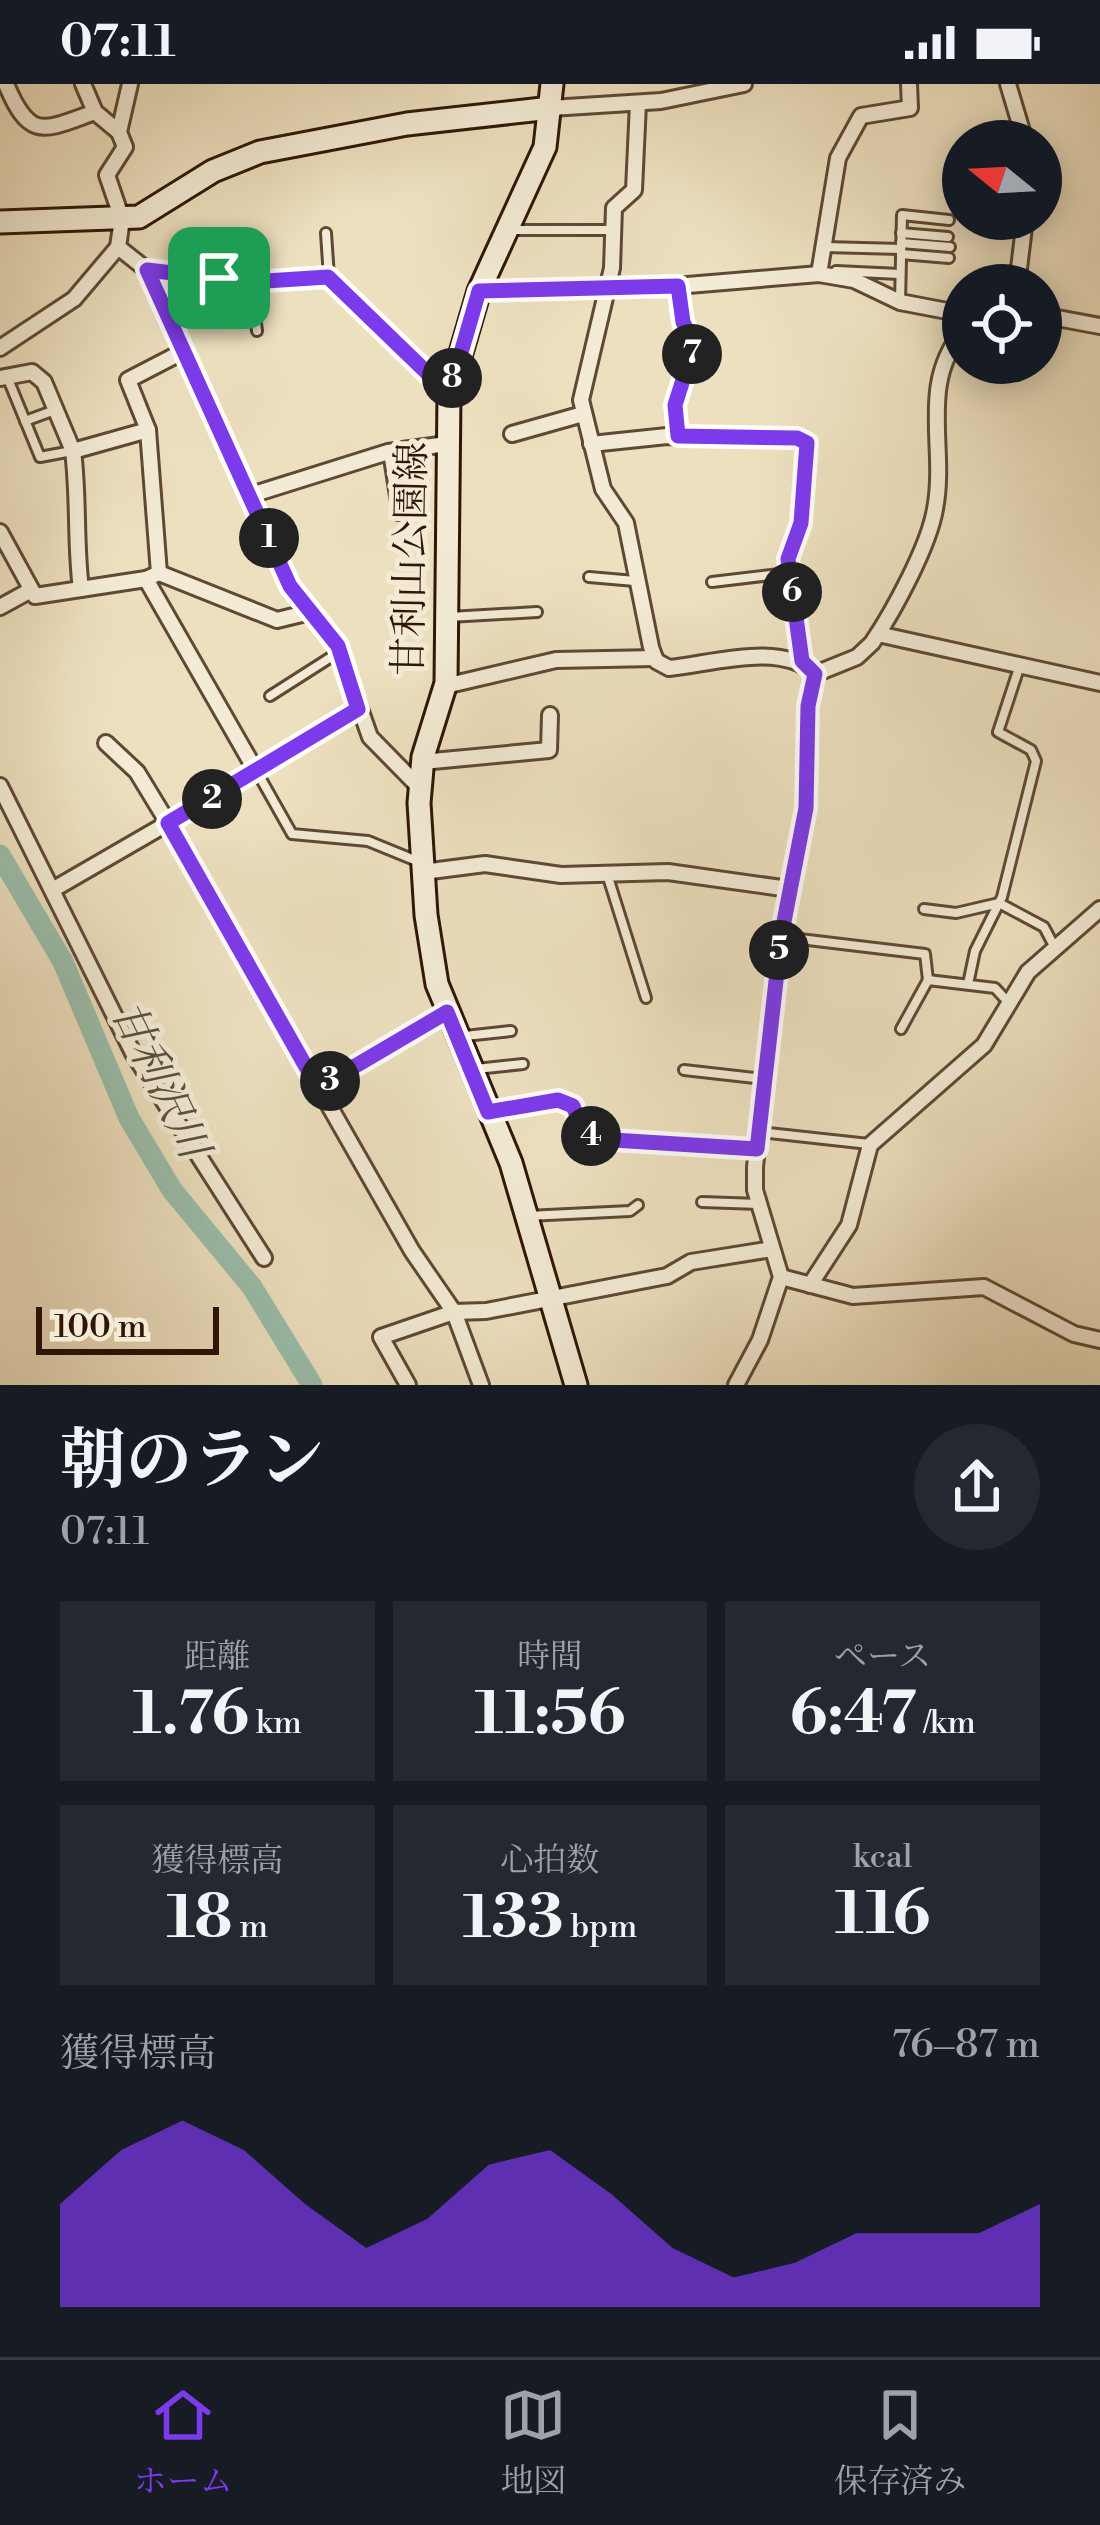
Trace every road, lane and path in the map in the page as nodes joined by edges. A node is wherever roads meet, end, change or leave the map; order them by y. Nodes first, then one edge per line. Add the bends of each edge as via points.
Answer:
1 (6, 84) edge
2 (83, 84) edge
3 (130, 84) edge
4 (552, 84) edge
5 (744, 84) edge
6 (909, 84) edge
7 (1008, 84) edge
8 (638, 103) junction
9 (551, 108) junction
10 (95, 112) junction
11 (1019, 120) edge
12 (119, 132) junction
13 (942, 219) edge
14 (122, 220) junction
15 (0, 222) edge
16 (509, 230) junction
17 (613, 230) junction
18 (326, 232) dead end
19 (901, 245) junction
20 (118, 247) junction
21 (825, 247) junction
22 (147, 270) junction
23 (820, 272) junction
24 (900, 274) junction
25 (328, 277) junction
26 (251, 282) junction
27 (678, 286) junction
28 (608, 287) junction
29 (479, 291) junction
30 (900, 302) junction
31 (942, 310) edge
32 (1062, 319) edge
33 (1100, 326) edge
34 (257, 331) dead end
35 (0, 348) edge
36 (184, 351) junction
37 (942, 363) edge
38 (4, 378) edge
39 (449, 394) junction
40 (55, 410) junction
41 (583, 414) junction
42 (26, 421) junction
43 (148, 430) junction
44 (512, 434) dead end
45 (678, 436) junction
46 (592, 444) junction
47 (447, 445) junction
48 (73, 452) junction
49 (388, 452) junction
50 (251, 495) junction
51 (398, 514) dead end
52 (0, 532) edge
53 (788, 573) junction
54 (153, 576) junction
55 (589, 577) dead end
56 (639, 582) junction
57 (712, 582) dead end
58 (81, 589) junction
59 (31, 590) junction
60 (0, 607) edge
61 (310, 612) junction
62 (537, 612) dead end
63 (447, 617) junction
64 (878, 634) junction
65 (340, 651) junction
66 (655, 658) junction
67 (802, 661) junction
68 (1018, 668) junction
69 (815, 674) junction
70 (1100, 683) edge
71 (445, 686) junction
72 (270, 696) dead end
73 (358, 709) junction
74 (550, 715) dead end
75 (106, 743) dead end
76 (422, 761) junction
77 (256, 770) junction
78 (0, 786) edge
79 (420, 788) junction
80 (168, 823) junction
81 (423, 867) junction
82 (607, 873) junction
83 (54, 889) junction
84 (789, 889) junction
85 (999, 903) junction
86 (924, 909) dead end
87 (1100, 910) edge
88 (781, 937) junction
89 (1054, 948) junction
90 (928, 980) junction
91 (968, 984) junction
92 (646, 998) dead end
93 (1008, 1002) junction
94 (447, 1012) junction
95 (901, 1029) dead end
96 (511, 1031) dead end
97 (458, 1037) junction
98 (523, 1064) dead end
99 (471, 1069) junction
100 (684, 1070) dead end
101 (764, 1078) junction
102 (318, 1088) junction
103 (488, 1112) junction
104 (760, 1132) junction
105 (870, 1145) junction
106 (757, 1149) junction
107 (702, 1202) dead end
108 (758, 1204) junction
109 (638, 1205) dead end
110 (526, 1216) junction
111 (772, 1249) junction
112 (264, 1258) dead end
113 (781, 1277) junction
114 (810, 1285) junction
115 (550, 1298) junction
116 (454, 1312) junction
117 (1100, 1340) edge
118 (408, 1385) edge
119 (481, 1385) edge
120 (576, 1385) edge
121 (736, 1385) edge

1 - 10 street via 34,128
2 - 10 street
3 - 12 street
4 - 9 main road, 甘利山公園線
5 - 8 street
6 - 21 street via 910,108 861,116 849,130
7 - 11 street
8 - 9 street
8 - 17 street via 634,190 614,208
9 - 14 main road via 260,152 158,209
9 - 16 main road, 甘利山公園線 via 545,147
10 - 12 street
12 - 14 street via 125,146 107,175
13 - 19 lane via 902,215
14 - 15 main road
14 - 20 street
16 - 17 lane
16 - 29 main road, 甘利山公園線
17 - 28 street
18 - 25 lane
19 - 19 lane via 949,248
19 - 21 lane
19 - 24 lane
20 - 22 street
20 - 35 street via 74,299
21 - 23 street
22 - 26 street
22 - 36 street
23 - 24 lane
23 - 27 street
23 - 30 street
24 - 30 lane
25 - 26 street
25 - 39 street
26 - 34 lane
27 - 28 street
27 - 45 lane via 694,345 675,405
28 - 29 lane
28 - 41 street via 581,380
29 - 39 main road, 甘利山公園線
30 - 31 street
32 - 33 street
36 - 43 street via 128,380
36 - 50 street
37 - 64 street via 932,525
38 - 40 street via 32,372
38 - 42 lane
39 - 47 main road, 甘利山公園線
40 - 42 lane
40 - 48 street
41 - 44 street
41 - 46 street
42 - 48 lane via 40,457
43 - 48 street
43 - 54 street
45 - 46 street
45 - 53 street via 807,443
46 - 56 street via 604,489 626,523
47 - 49 street
47 - 63 main road, 甘利山公園線
48 - 58 street
49 - 50 street
49 - 51 lane
50 - 61 street via 290,586
52 - 59 street
53 - 57 lane
53 - 67 street
54 - 58 street
54 - 61 street via 277,620
54 - 77 street
55 - 56 lane
56 - 66 street
58 - 59 street via 34,596
59 - 60 street
61 - 65 street
62 - 63 lane
63 - 71 main road, 甘利山公園線
64 - 68 street
64 - 69 street via 857,658
65 - 72 lane
65 - 73 street
66 - 67 street via 669,668
66 - 71 street via 556,660
67 - 69 street
68 - 70 street
68 - 85 lane via 998,729 1036,761
69 - 84 street via 806,808
71 - 76 main road, 甘利山公園線
73 - 77 street
73 - 79 street via 370,737
74 - 76 street via 549,751
75 - 80 street via 137,772
76 - 79 main road, 甘利山公園線
77 - 80 street
77 - 81 lane via 292,835 368,841
78 - 83 street
79 - 81 main road, 甘利山公園線
80 - 83 street
80 - 102 street
81 - 82 street via 485,863
81 - 94 main road, 甘利山公園線 via 431,959
82 - 84 street via 668,872
82 - 92 lane
83 - 112 street via 143,1071
84 - 88 street
85 - 86 lane via 956,913
85 - 89 lane via 1044,927
85 - 91 lane via 974,951
87 - 89 street
88 - 90 lane via 925,954
88 - 101 street
89 - 93 street
90 - 91 lane
90 - 95 lane
91 - 93 lane via 995,988
93 - 105 street via 984,1045
94 - 97 main road, 甘利山公園線
94 - 102 street
96 - 97 lane
97 - 99 main road, 甘利山公園線
98 - 99 lane
99 - 103 main road, 甘利山公園線
100 - 101 lane
101 - 104 street
102 - 116 street
103 - 106 lane via 558,1100 573,1106 584,1133 597,1139
103 - 110 main road, 甘利山公園線
104 - 105 lane
104 - 106 street
105 - 114 street via 849,1225
106 - 108 street
107 - 108 lane
108 - 111 street
109 - 110 lane
110 - 115 main road, 甘利山公園線
111 - 113 street
111 - 115 street
113 - 114 street
113 - 121 street
114 - 117 street via 853,1296 984,1287
115 - 116 street
115 - 120 main road, 甘利山公園線
116 - 118 street via 381,1337
116 - 119 street

